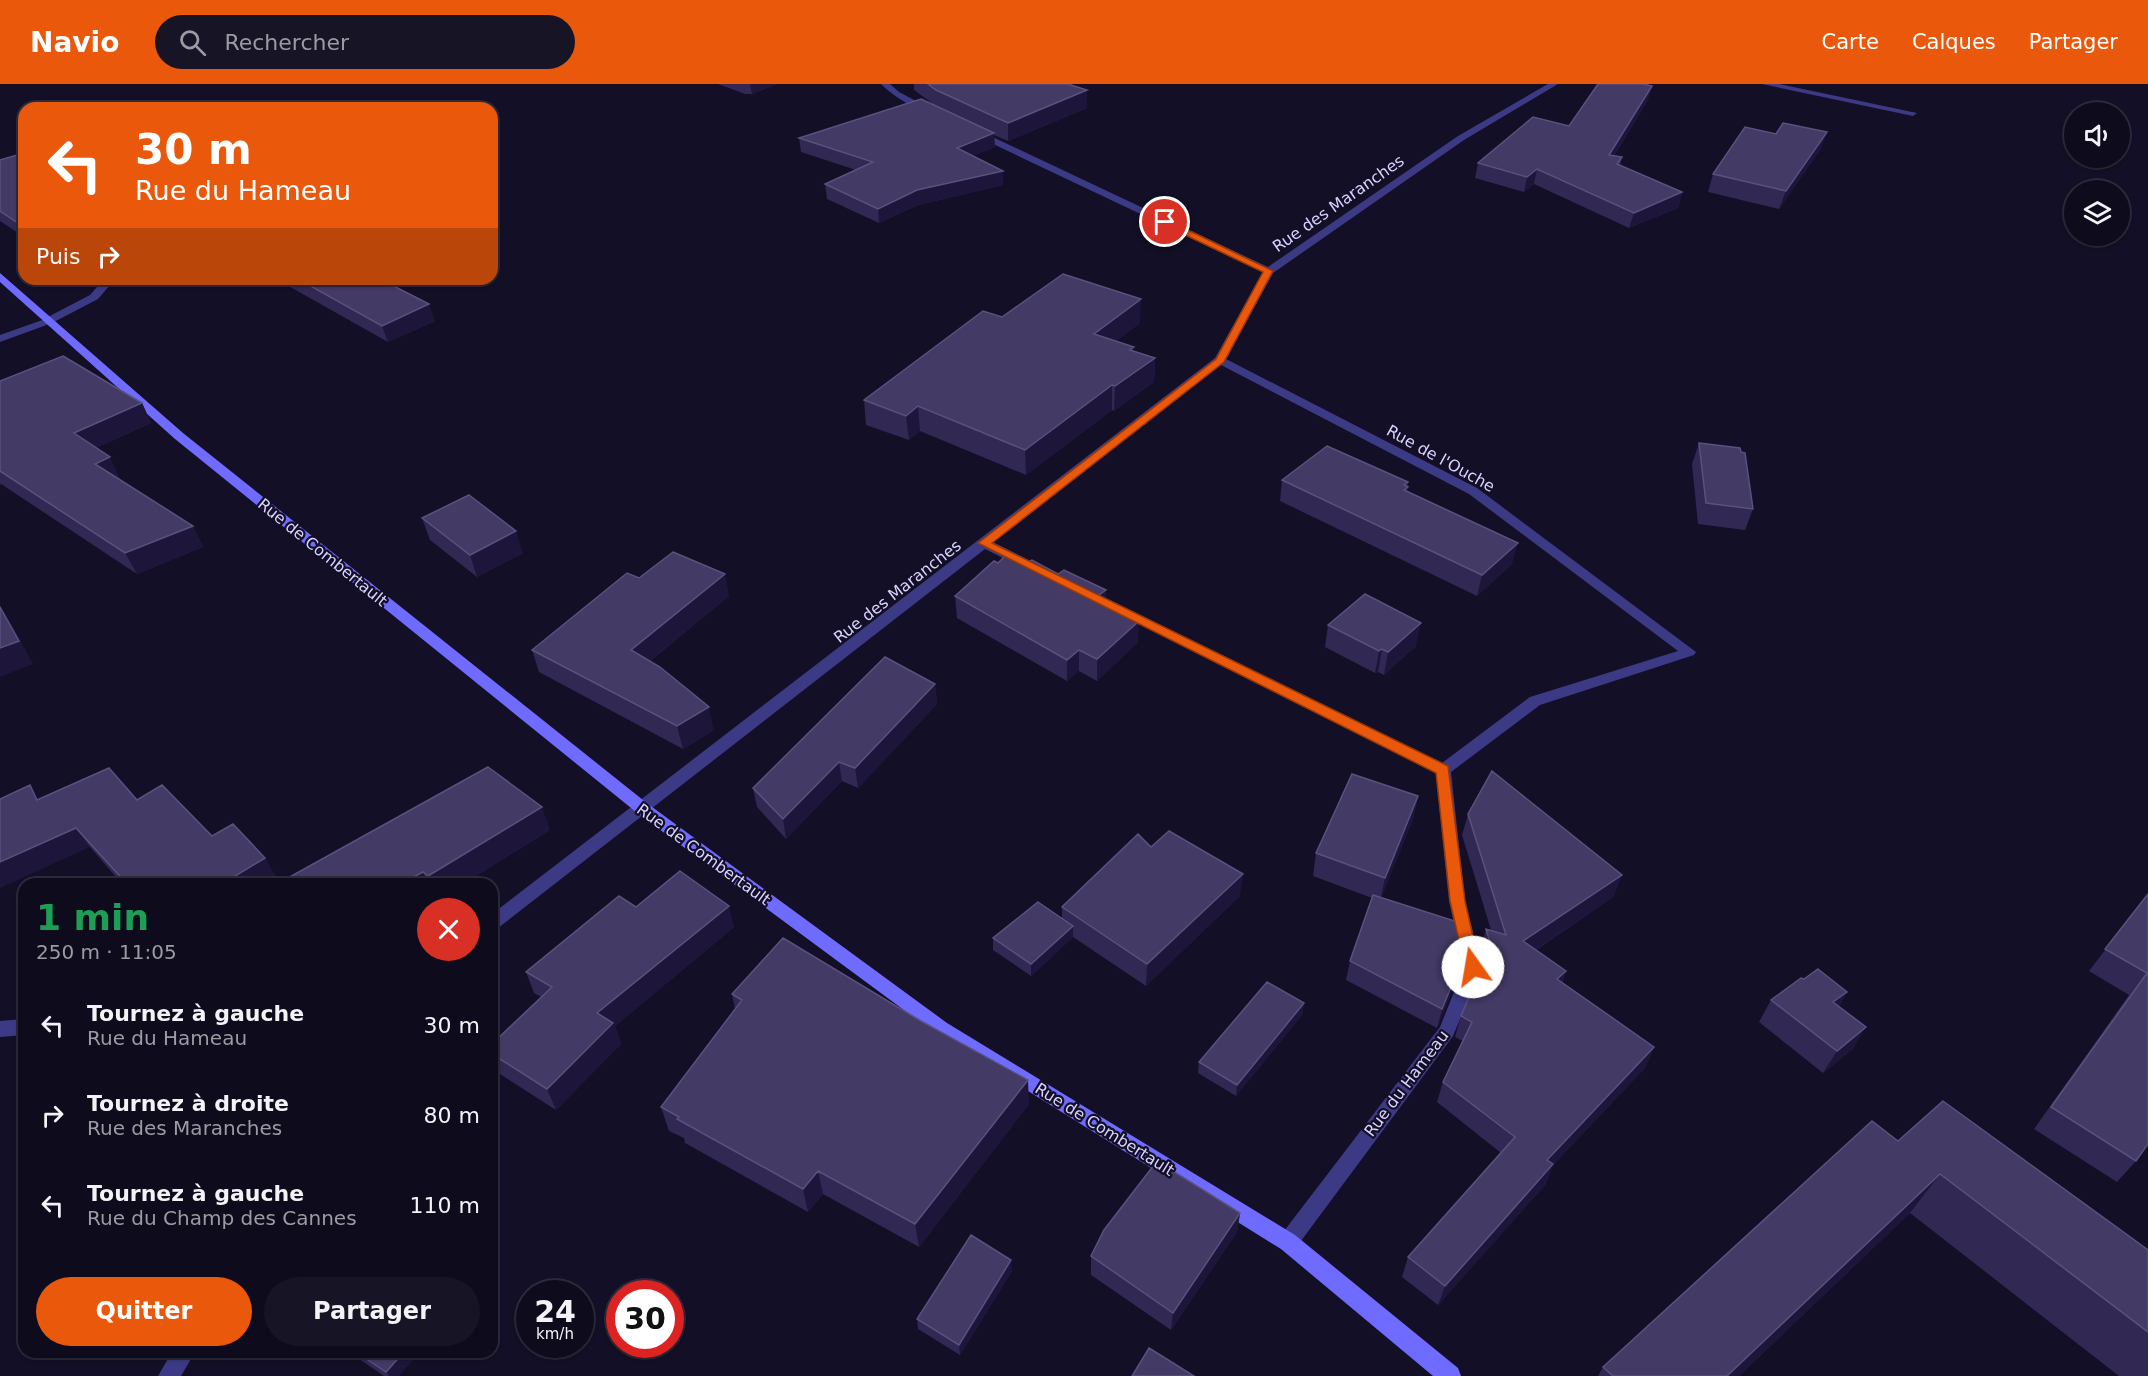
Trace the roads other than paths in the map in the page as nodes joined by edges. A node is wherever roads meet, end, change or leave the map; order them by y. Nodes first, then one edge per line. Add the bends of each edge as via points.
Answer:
1 (885, 84) edge
2 (1554, 84) edge
3 (1766, 84) edge
4 (1913, 112) dead end
5 (939, 114) edge
6 (971, 130) edge
7 (1269, 271) junction
8 (0, 276) edge
9 (105, 285) edge
10 (48, 321) junction
11 (0, 339) edge
12 (1220, 360) junction
13 (984, 543) junction
14 (1048, 575) edge
15 (1069, 585) edge
16 (1443, 770) junction
17 (642, 808) junction
18 (498, 918) edge
19 (18, 1028) edge
20 (0, 1029) edge
21 (1288, 1242) junction
22 (180, 1358) edge
23 (169, 1376) edge
24 (1450, 1376) edge

1 - 5 street via 896,94
2 - 7 street, Rue des Maranches via 1461,138
3 - 4 street
6 - 7 street
7 - 12 street, Rue des Maranches
8 - 10 street, Rue de Combertault
9 - 10 street via 94,297
10 - 11 street
10 - 17 street, Rue de Combertault via 179,436
12 - 13 street, Rue des Maranches
12 - 16 street, Rue de l'Ouche via 1473,491 1689,652 1535,701
13 - 14 street
13 - 17 street, Rue des Maranches
15 - 16 street
16 - 21 street, Rue du Hameau via 1458,901 1473,967 1447,1030
17 - 18 street, Rue des Maranches
17 - 21 street, Rue de Combertault via 941,1028
19 - 20 street
21 - 24 street, Rue de Combertault
22 - 23 street

